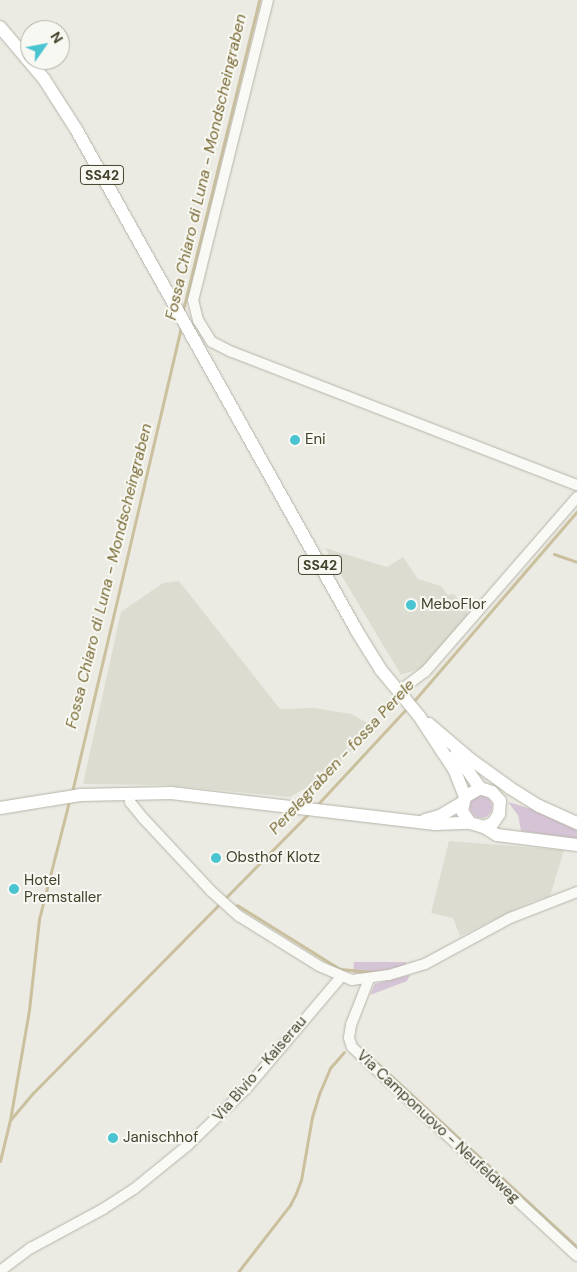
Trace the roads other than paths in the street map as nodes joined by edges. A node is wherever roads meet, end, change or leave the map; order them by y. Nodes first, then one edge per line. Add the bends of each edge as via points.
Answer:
1 (268, 0) edge
2 (0, 27) edge
3 (577, 485) edge
4 (577, 497) edge
5 (401, 696) junction
6 (421, 718) junction
7 (480, 788) junction
8 (129, 794) junction
9 (498, 798) junction
10 (464, 799) junction
11 (539, 806) junction
12 (0, 808) edge
13 (418, 822) junction
14 (470, 823) junction
15 (577, 823) edge
16 (484, 827) junction
17 (577, 845) edge
18 (577, 892) edge
19 (341, 977) junction
20 (369, 979) junction
21 (576, 1253) edge
22 (0, 1271) edge

1 - 3 street via 193,300 198,320 212,342
2 - 5 main road, SS42 via 44,79 76,129 358,633
4 - 5 street
5 - 6 main road, SS42
6 - 7 main road, SS42 via 458,756
6 - 10 main road, SS42 via 455,772
6 - 11 main road, SS42 via 470,759
7 - 9 main road, SS42
7 - 10 main road
8 - 12 main road via 80,795
8 - 13 main road via 204,796
8 - 19 street via 130,802 224,903 261,930
9 - 11 main road, SS42
9 - 16 main road via 500,814 493,823
10 - 13 main road via 440,816
10 - 14 main road, SS42 via 464,815
11 - 15 main road, SS42
13 - 14 main road
14 - 16 main road
16 - 17 main road via 497,835
18 - 20 street via 510,918 425,964
19 - 20 street
19 - 22 street, Via Bivio - Kaiserau via 246,1089 188,1145 134,1189 31,1248
20 - 21 street, Via Camponuovo - Neufeldweg via 351,1025 352,1047

